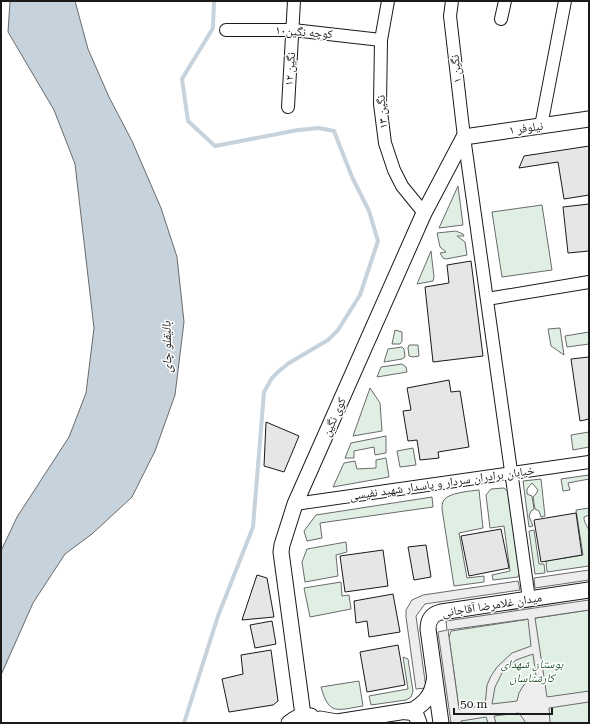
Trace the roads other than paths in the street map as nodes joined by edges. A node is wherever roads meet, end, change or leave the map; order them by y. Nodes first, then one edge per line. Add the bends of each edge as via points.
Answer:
1 (294, 1) edge
2 (388, 1) edge
3 (452, 1) edge
4 (505, 1) edge
5 (565, 1) edge
6 (501, 19) dead end
7 (226, 30) dead end
8 (293, 30) junction
9 (381, 40) junction
10 (288, 107) dead end
11 (589, 119) edge
12 (541, 126) junction
13 (464, 137) junction
14 (424, 213) junction
15 (589, 282) edge
16 (487, 299) junction
17 (589, 462) edge
18 (511, 473) junction
19 (295, 504) junction
20 (589, 590) edge
21 (529, 599) junction
22 (434, 674) junction
23 (406, 712) junction
24 (303, 715) junction
25 (322, 721) edge
26 (289, 723) edge
27 (419, 723) edge
28 (441, 723) edge

1 - 8 street, نگین ۱۲
2 - 9 street, نگین ۱۳
3 - 13 street, نگین ۱ via 450,16
4 - 6 street
5 - 12 street
7 - 8 street, کوچه نگین۱۰
8 - 9 street, کوچه نگین۱۰
8 - 10 street, نگین ۱۲
9 - 14 street, نگین ۱۳ via 380,104 385,143 402,186
11 - 12 street, نیلوفر ۱
12 - 13 street, نیلوفر ۱
13 - 14 street, کوی نگین
13 - 16 street, نگین ۱
14 - 19 street, کوی نگین
15 - 16 street
16 - 18 street, نگین ۱
17 - 18 street, خیابان برادران سردار و پاسدار شهید نفیسی
18 - 19 street, خیابان برادران سردار و پاسدار شهید نفیسی
18 - 21 street, نگین ۱
19 - 24 street, کوی نگین via 281,552
20 - 21 street, میدان غلامرضا آقاجانی
21 - 22 street, میدان غلامرضا آقاجانی via 441,612 432,616 428,629
22 - 23 street via 430,696 420,706
22 - 28 street, میدان غلامرضا آقاجانی
23 - 25 street via 337,722
23 - 27 street via 416,715
24 - 25 street via 315,716
24 - 26 street

